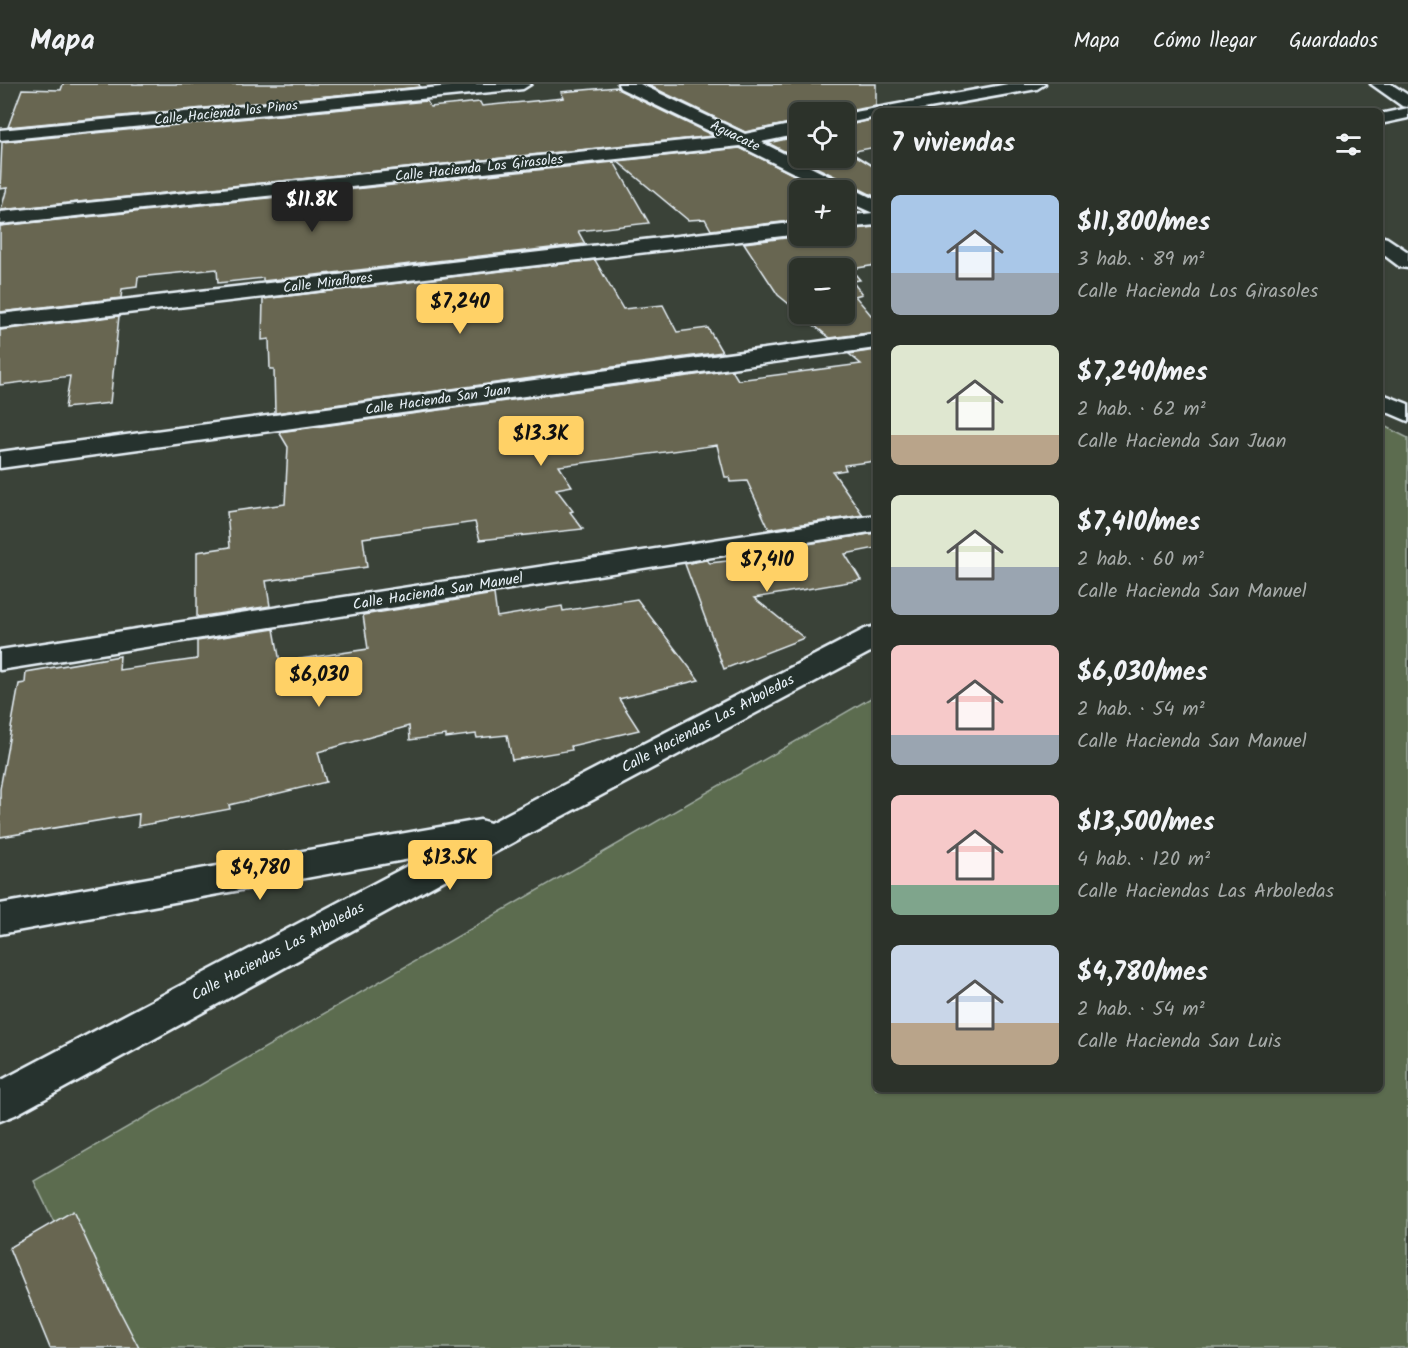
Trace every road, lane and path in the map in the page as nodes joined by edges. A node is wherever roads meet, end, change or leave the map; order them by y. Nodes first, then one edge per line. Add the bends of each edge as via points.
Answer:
1 (524, 84) edge
2 (626, 84) edge
3 (909, 84) edge
4 (1037, 84) edge
5 (1379, 84) edge
6 (1408, 102) edge
7 (905, 106) junction
8 (896, 108) edge
9 (873, 113) edge
10 (1408, 113) edge
11 (855, 117) edge
12 (1383, 118) edge
13 (789, 130) edge
14 (0, 135) edge
15 (743, 140) junction
16 (822, 180) edge
17 (855, 197) edge
18 (873, 206) edge
19 (0, 218) edge
20 (873, 219) edge
21 (855, 221) edge
22 (789, 229) edge
23 (1383, 244) edge
24 (1408, 262) edge
25 (0, 321) edge
26 (873, 341) edge
27 (1383, 401) edge
28 (1408, 413) edge
29 (0, 460) edge
30 (873, 523) edge
31 (873, 638) edge
32 (0, 660) edge
33 (510, 828) junction
34 (0, 919) edge
35 (0, 1102) edge

1 - 14 street, Calle Hacienda los Pinos
2 - 15 street, Aguacate
3 - 7 street
4 - 7 street
5 - 6 street
7 - 8 street
9 - 11 street
10 - 12 street
13 - 15 street, Calle Hacienda Los Girasoles
15 - 16 street, Aguacate
15 - 19 street, Calle Hacienda Los Girasoles
17 - 18 street, Aguacate
20 - 21 street
22 - 25 street, Calle Miraflores
23 - 24 street
26 - 29 street, Calle Hacienda San Juan
27 - 28 street
30 - 32 street, Calle Hacienda San Manuel
31 - 33 street, Calle Haciendas Las Arboledas
33 - 34 street
33 - 35 street, Calle Haciendas Las Arboledas

